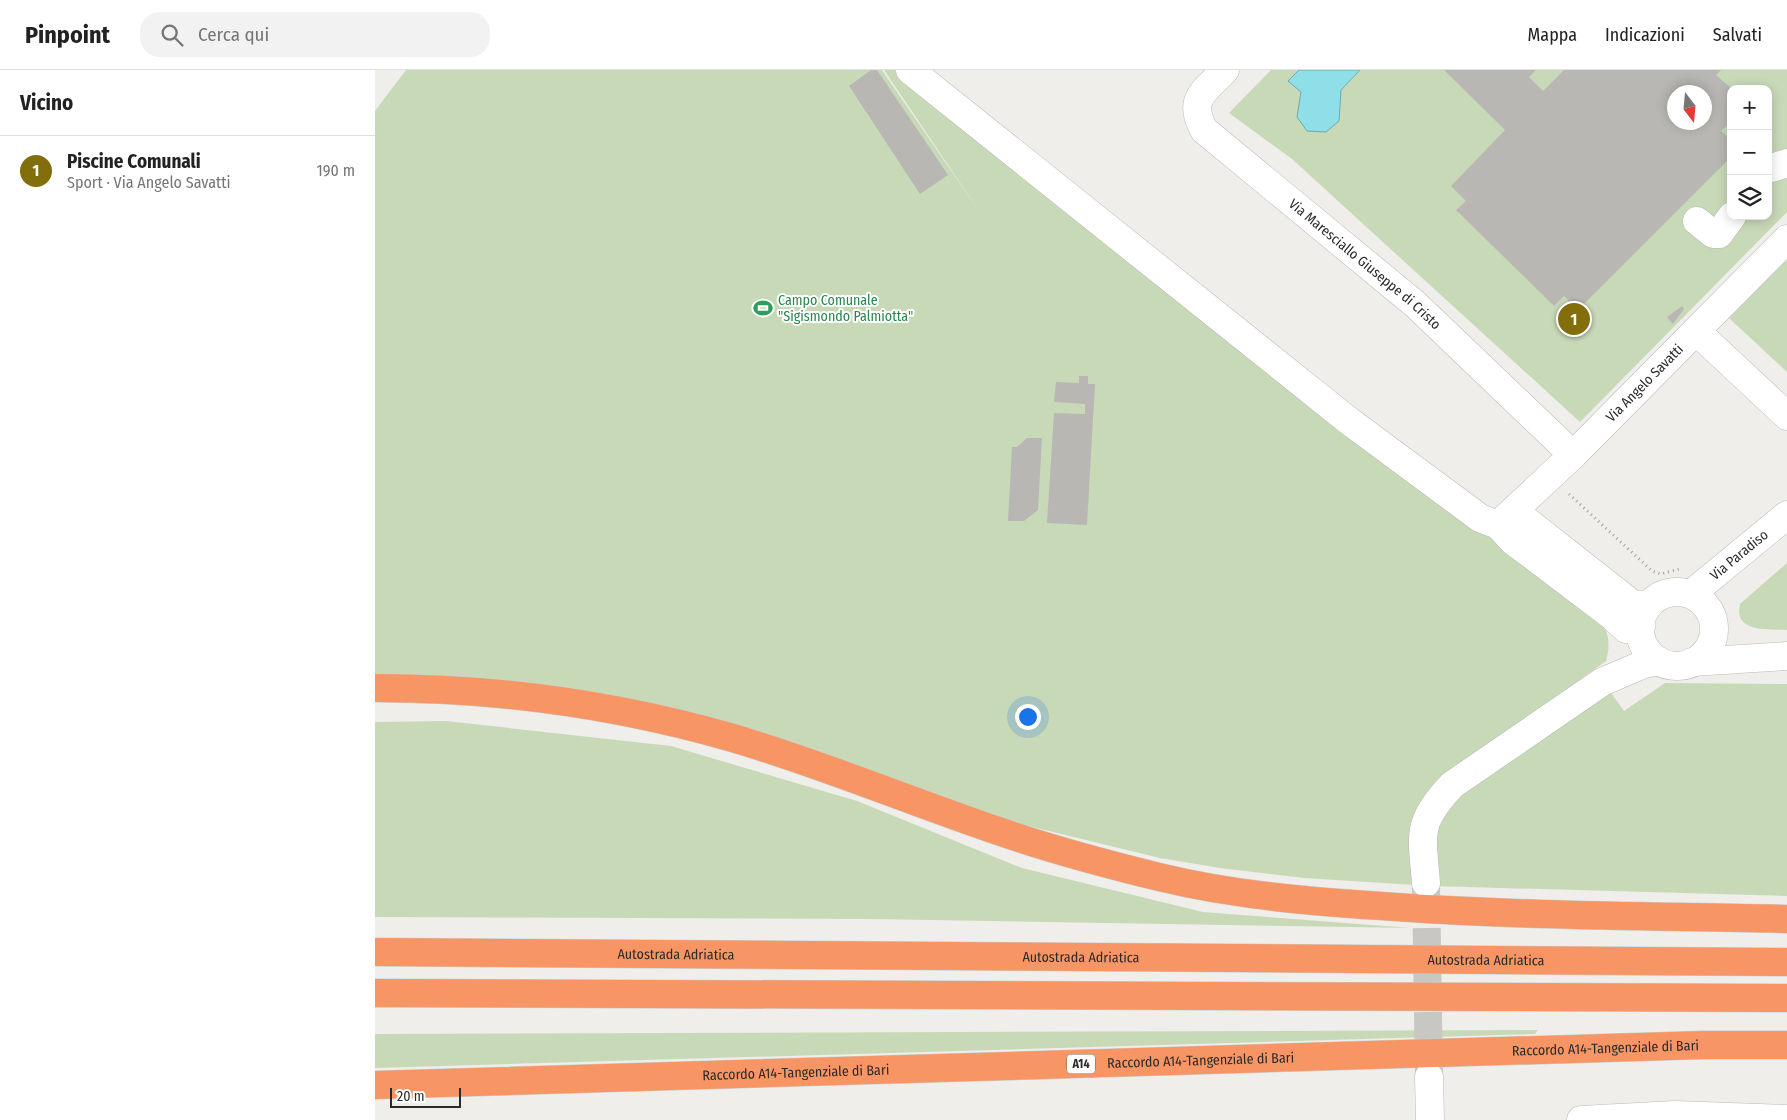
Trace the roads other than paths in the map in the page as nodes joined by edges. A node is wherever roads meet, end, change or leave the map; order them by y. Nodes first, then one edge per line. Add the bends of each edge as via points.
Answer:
1 (910, 70) edge
2 (1225, 70) edge
3 (1787, 163) edge
4 (1772, 168) edge
5 (1729, 220) edge
6 (1697, 221) dead end
7 (1787, 238) edge
8 (1696, 332) junction
9 (1787, 416) edge
10 (1573, 454) junction
11 (1787, 515) edge
12 (1506, 518) junction
13 (1691, 594) junction
14 (1644, 616) junction
15 (1714, 625) junction
16 (1780, 656) edge
17 (1659, 661) junction
18 (1692, 662) junction
19 (1602, 682) junction
20 (375, 688) edge
21 (1426, 883) tunnel mouth
22 (1787, 919) edge
23 (375, 952) edge
24 (1787, 962) edge
25 (375, 993) edge
26 (1787, 998) edge
27 (1704, 1045) junction
28 (1787, 1045) edge
29 (1787, 1058) edge
30 (1429, 1077) tunnel mouth
31 (375, 1085) edge
32 (1787, 1119) edge
33 (1430, 1120) edge
34 (1581, 1120) edge

1 - 12 street via 1349,421 1480,518
2 - 10 street, Via Maresciallo Giuseppe di Cristo via 1198,98 1196,115 1203,130 1415,304
3 - 4 street
5 - 6 street via 1719,234 1713,234
7 - 8 street, Via Angelo Savatti
8 - 9 street
8 - 10 street, Via Angelo Savatti
10 - 12 street, Via Angelo Savatti
11 - 13 street, Via Paradiso
12 - 14 street via 1513,541 1626,629
13 - 14 street via 1667,593
13 - 15 street via 1707,606
14 - 17 street via 1640,637 1644,647
14 - 19 street
15 - 16 street via 1742,647
15 - 18 street via 1709,647
16 - 18 street
17 - 18 street via 1681,666
17 - 19 street
19 - 21 street via 1453,785 1434,804 1425,822 1421,844
20 - 22 highway via 498,694 573,704 689,727 798,760 1056,850 1162,878 1229,891 1295,900 1438,910
23 - 24 highway, Autostrada Adriatica
25 - 26 highway
27 - 28 highway, Raccordo A14-Tangenziale di Bari / A14
27 - 29 highway
27 - 31 highway, Raccordo A14-Tangenziale di Bari / A14
30 - 33 street
32 - 34 street via 1675,1115

